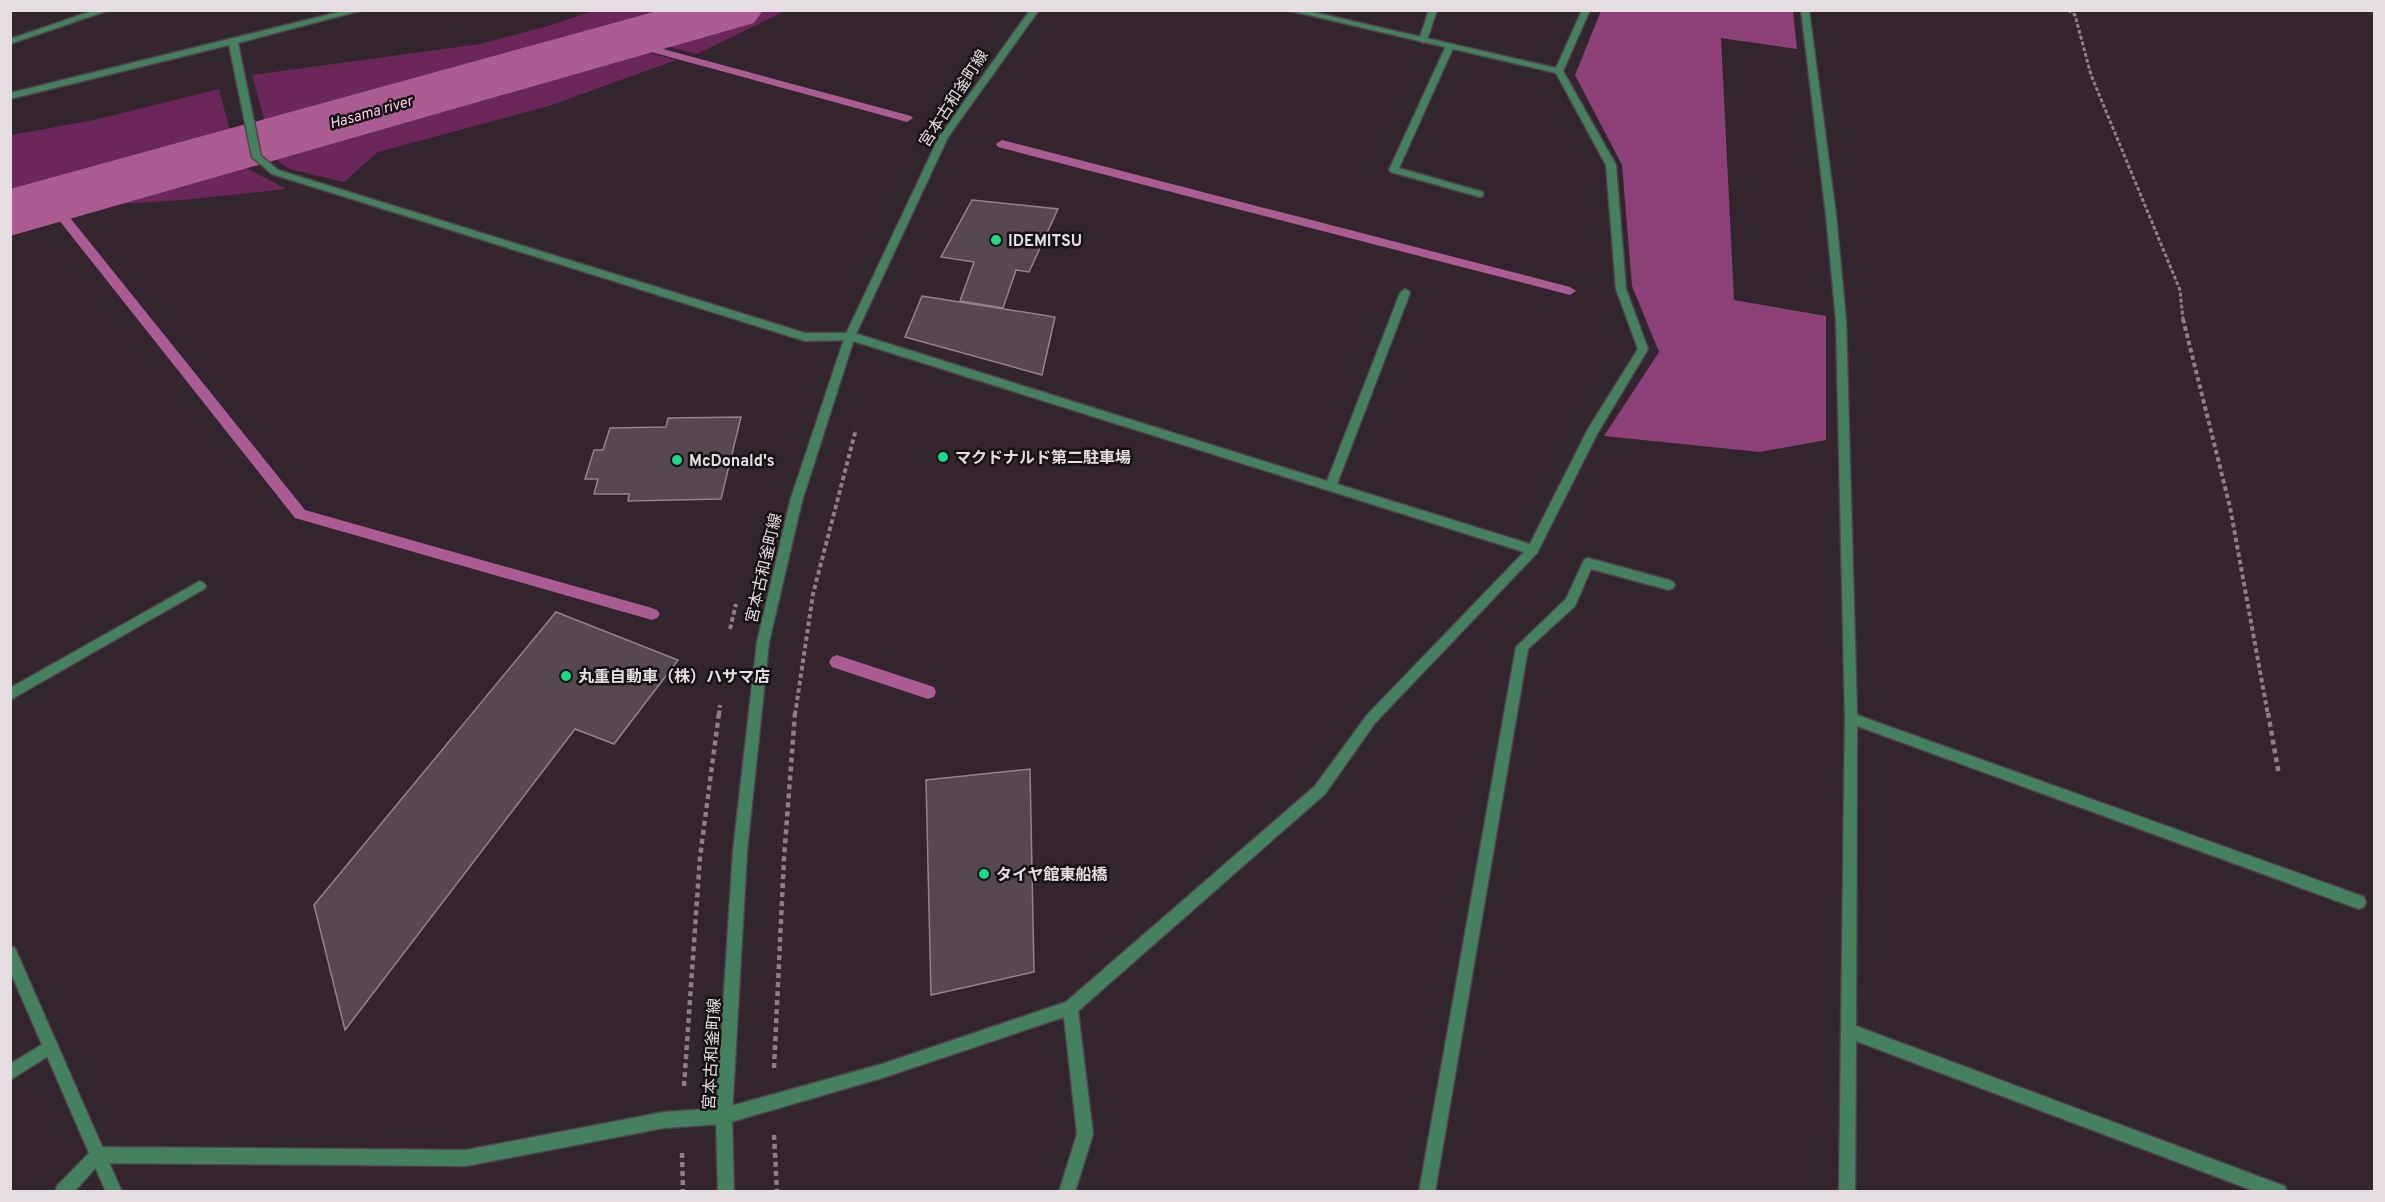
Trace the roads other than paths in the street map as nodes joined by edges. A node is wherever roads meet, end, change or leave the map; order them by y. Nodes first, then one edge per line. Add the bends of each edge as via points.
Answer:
1 (105, 10) edge
2 (359, 10) edge
3 (1035, 10) edge
4 (1291, 10) edge
5 (1433, 10) edge
6 (1586, 10) edge
7 (1805, 10) edge
8 (1423, 40) junction
9 (233, 41) junction
10 (10, 42) edge
11 (1450, 46) junction
12 (1559, 71) junction
13 (10, 96) edge
14 (1480, 194) dead end
15 (1405, 293) dead end
16 (850, 336) junction
17 (1331, 486) junction
18 (1533, 550) junction
19 (1669, 585) dead end
20 (200, 586) dead end
21 (10, 695) edge
22 (1851, 718) junction
23 (2359, 902) dead end
24 (10, 953) edge
25 (1070, 1008) junction
26 (1846, 1030) junction
27 (51, 1046) junction
28 (10, 1073) edge
29 (724, 1116) junction
30 (97, 1155) junction
31 (63, 1191) edge
32 (114, 1191) edge
33 (726, 1191) edge
34 (1067, 1191) edge
35 (1427, 1191) edge
36 (1847, 1191) edge
37 (2279, 1191) edge

1 - 10 street
2 - 9 street
3 - 16 street, 宮本古和釜町線 via 944,137
4 - 8 street
5 - 8 street
6 - 12 street
7 - 22 street via 1841,320
8 - 11 street
9 - 13 street
9 - 16 street via 257,157 275,172 805,337
11 - 12 street
11 - 14 street via 1394,170
12 - 18 street via 1611,165 1621,289 1643,349 1592,432
15 - 17 street
16 - 17 street
16 - 29 street, 宮本古和釜町線 via 796,501 763,642 740,851
17 - 18 street
18 - 25 street via 1371,720 1320,790
19 - 35 street via 1588,563 1571,602 1522,647
20 - 21 street
22 - 23 street
22 - 26 street
24 - 27 street
25 - 29 street via 882,1071
25 - 34 street via 1084,1134
26 - 36 street
26 - 37 street
27 - 28 street
27 - 30 street
29 - 30 street via 664,1120 466,1158
29 - 33 street, 宮本古和釜町線
30 - 31 street
30 - 32 street

